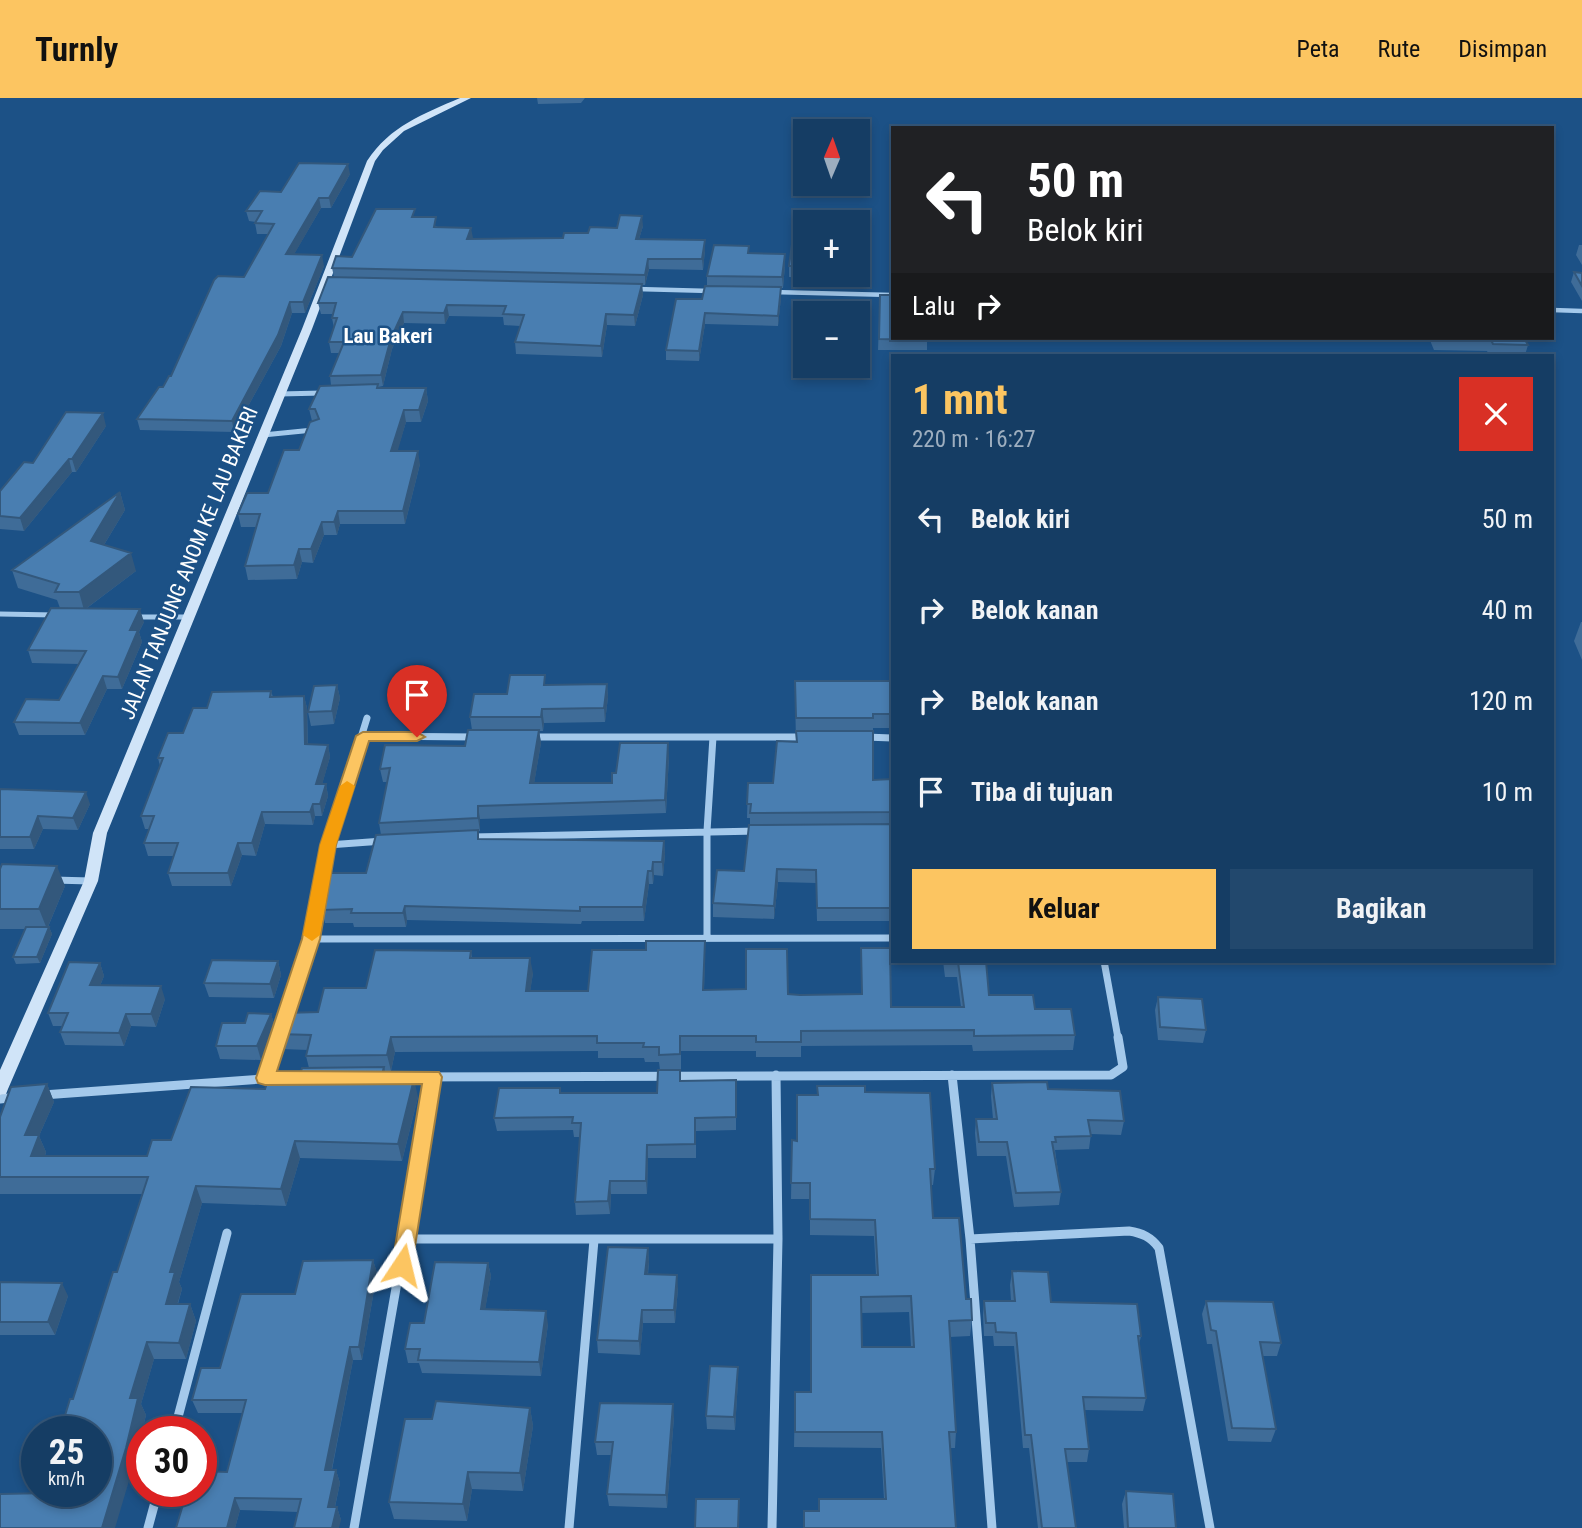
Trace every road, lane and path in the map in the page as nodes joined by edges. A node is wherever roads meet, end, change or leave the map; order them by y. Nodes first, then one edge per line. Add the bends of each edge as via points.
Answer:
1 (467, 98) edge
2 (323, 283) junction
3 (337, 283) edge
4 (624, 289) edge
5 (718, 291) edge
6 (758, 292) edge
7 (891, 295) edge
8 (1554, 310) edge
9 (1582, 311) edge
10 (332, 393) edge
11 (279, 394) junction
12 (317, 429) edge
13 (262, 435) junction
14 (0, 614) edge
15 (67, 615) edge
16 (120, 616) edge
17 (187, 617) junction
18 (367, 718) dead end
19 (363, 736) junction
20 (489, 737) edge
21 (517, 737) edge
22 (713, 737) junction
23 (810, 737) edge
24 (851, 737) edge
25 (891, 738) edge
26 (708, 831) junction
27 (774, 831) edge
28 (464, 837) edge
29 (397, 840) edge
30 (328, 845) junction
31 (39, 879) edge
32 (91, 881) junction
33 (707, 938) junction
34 (891, 938) edge
35 (311, 939) junction
36 (1104, 963) edge
37 (776, 1075) junction
38 (952, 1075) junction
39 (368, 1077) edge
40 (433, 1077) junction
41 (265, 1078) junction
42 (291, 1078) edge
43 (0, 1089) edge
44 (0, 1098) edge
45 (227, 1233) dead end
46 (407, 1238) junction
47 (778, 1239) junction
48 (970, 1239) junction
49 (594, 1240) junction
50 (178, 1416) edge
51 (154, 1507) edge
52 (148, 1528) edge
53 (354, 1528) edge
54 (569, 1528) edge
55 (772, 1528) edge
56 (992, 1528) edge
57 (1210, 1528) edge

1 - 2 main road, JALAN TANJUNG ANOM KE LAU BAKERI via 391,134 380,144
2 - 3 street
2 - 11 main road, JALAN TANJUNG ANOM KE LAU BAKERI
4 - 5 street
6 - 7 street
8 - 9 street
10 - 11 street
11 - 13 main road, JALAN TANJUNG ANOM KE LAU BAKERI
12 - 13 street
13 - 17 main road, JALAN TANJUNG ANOM KE LAU BAKERI
14 - 15 street
16 - 17 street
17 - 32 main road, JALAN TANJUNG ANOM KE LAU BAKERI via 100,833
18 - 19 street
19 - 20 street
19 - 30 street
21 - 22 street
22 - 23 street
22 - 26 street
24 - 25 street
26 - 27 street
26 - 28 street
26 - 33 street
29 - 30 street
30 - 35 street
31 - 32 street
32 - 43 main road, JALAN TANJUNG ANOM KE LAU BAKERI
33 - 34 street
33 - 35 street
35 - 41 street
36 - 38 street via 1122,1059 1118,1071 1111,1075
37 - 38 street
37 - 40 street
37 - 47 street
38 - 48 street
39 - 40 street
40 - 46 street
41 - 42 street
41 - 44 street
45 - 50 street
46 - 49 street
46 - 53 street
47 - 49 street
47 - 55 street
48 - 56 street
48 - 57 street via 1129,1231 1155,1241
49 - 54 street
51 - 52 street

